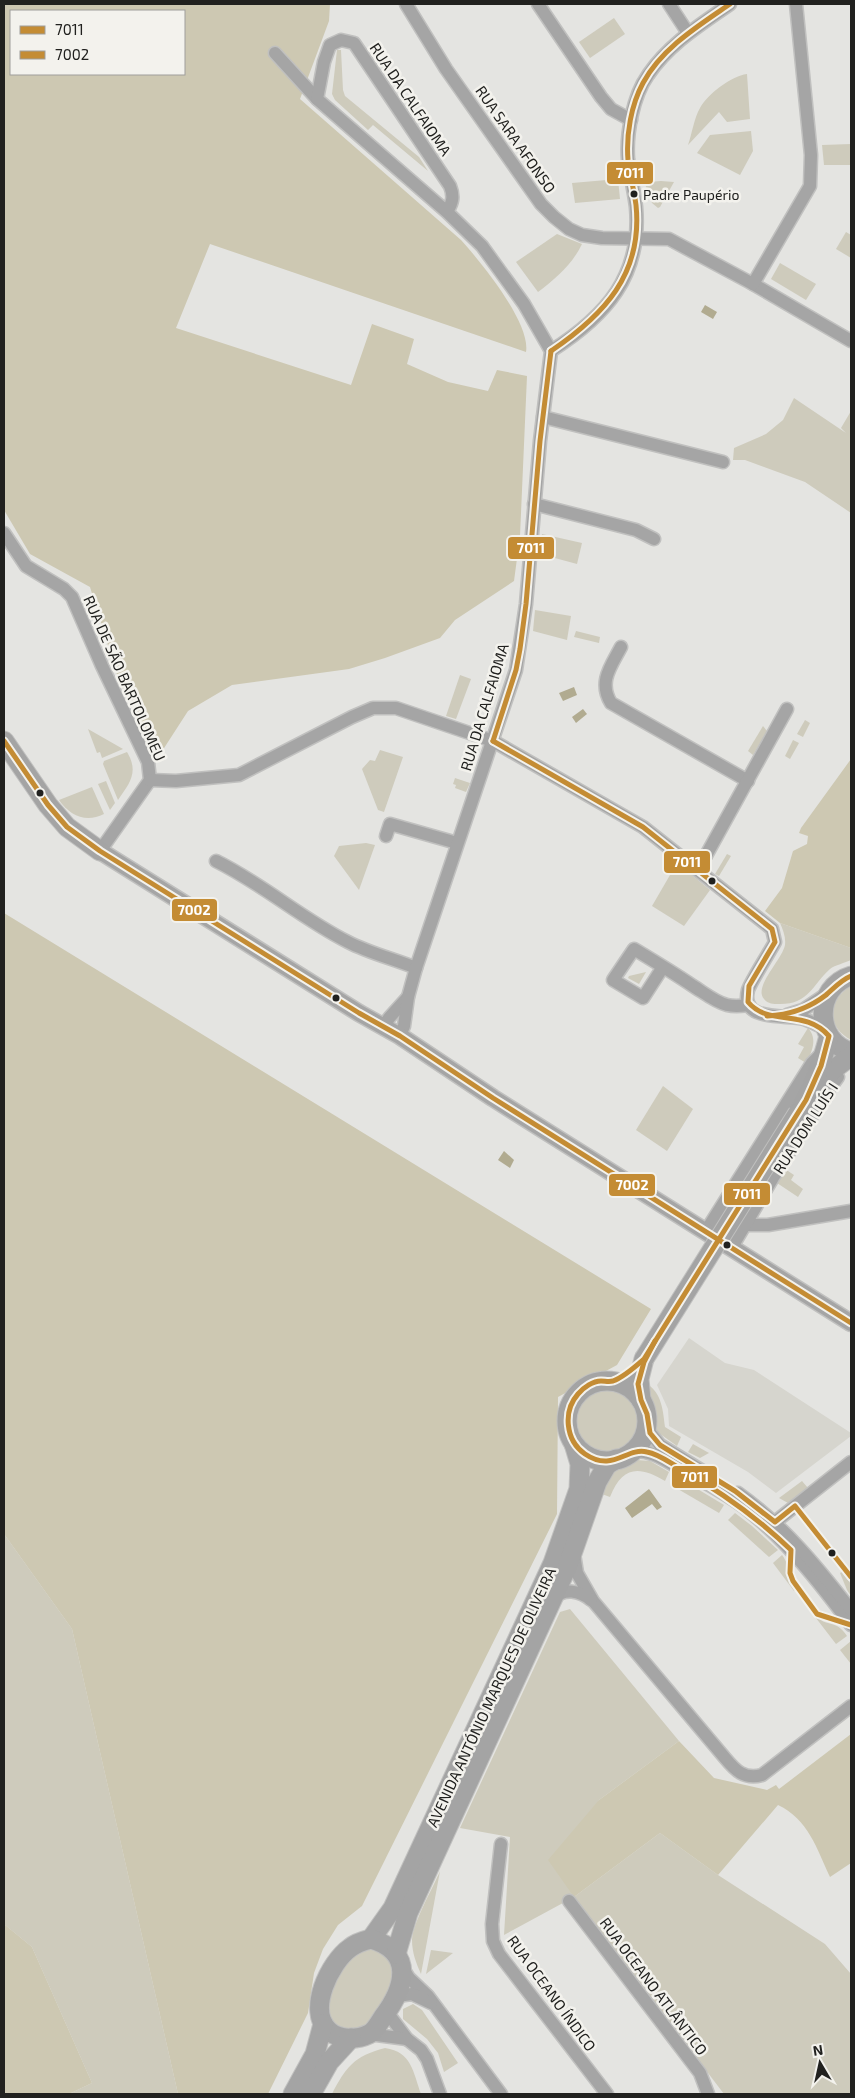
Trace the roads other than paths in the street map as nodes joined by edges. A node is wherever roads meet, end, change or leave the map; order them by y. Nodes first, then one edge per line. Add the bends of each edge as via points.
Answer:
1 (406, 4) edge
2 (538, 4) edge
3 (669, 4) edge
4 (730, 4) edge
5 (796, 4) edge
6 (688, 33) junction
7 (275, 53) dead end
8 (317, 99) junction
9 (631, 120) junction
10 (447, 212) junction
11 (636, 239) junction
12 (753, 284) junction
13 (850, 338) edge
14 (551, 351) junction
15 (543, 418) junction
16 (723, 462) dead end
17 (534, 504) junction
18 (4, 533) edge
19 (654, 539) dead end
20 (620, 647) dead end
21 (787, 709) dead end
22 (4, 741) edge
23 (493, 741) junction
24 (150, 780) junction
25 (748, 781) junction
26 (386, 836) dead end
27 (458, 843) junction
28 (100, 851) junction
29 (216, 861) dead end
30 (698, 870) junction
31 (663, 967) dead end
32 (416, 968) junction
33 (851, 976) edge
34 (830, 992) junction
35 (408, 997) junction
36 (749, 1005) junction
37 (784, 1016) junction
38 (384, 1027) junction
39 (400, 1036) junction
40 (827, 1038) junction
41 (851, 1052) edge
42 (851, 1056) edge
43 (851, 1065) edge
44 (802, 1107) junction
45 (851, 1210) edge
46 (746, 1225) junction
47 (706, 1232) junction
48 (732, 1247) junction
49 (851, 1323) edge
50 (644, 1359) junction
51 (611, 1381) junction
52 (641, 1400) junction
53 (647, 1429) junction
54 (574, 1444) junction
55 (633, 1451) junction
56 (616, 1460) junction
57 (851, 1462) edge
58 (775, 1522) junction
59 (573, 1552) junction
60 (557, 1587) junction
61 (594, 1601) junction
62 (851, 1610) edge
63 (851, 1625) edge
64 (851, 1706) edge
65 (501, 1844) dead end
66 (569, 1901) dead end
67 (371, 1939) junction
68 (399, 1960) junction
69 (392, 2004) junction
70 (433, 2004) junction
71 (323, 2024) junction
72 (369, 2034) junction
73 (351, 2038) junction
74 (406, 2039) junction
75 (293, 2094) edge
76 (311, 2094) edge
77 (440, 2094) edge
78 (501, 2094) edge
79 (607, 2094) edge
80 (708, 2094) edge

1 - 11 street, RUA SARA AFONSO via 446,69 554,218 582,235
2 - 9 street via 606,103
3 - 6 street
4 - 6 street
5 - 12 street via 811,155 810,186
6 - 9 street via 671,47 647,76
7 - 8 street
8 - 10 street
8 - 10 street, RUA DA CALFAIOMA via 330,45 341,40 354,43 450,186 452,204
9 - 11 street via 628,157 636,206
10 - 14 street via 482,246 524,304
11 - 12 street, RUA SARA AFONSO via 669,239
11 - 14 street via 628,272 612,300
12 - 13 street, RUA SARA AFONSO
14 - 15 street, RUA DA CALFAIOMA
15 - 16 street
15 - 17 street, RUA DA CALFAIOMA
17 - 19 street via 636,530
17 - 23 street, RUA DA CALFAIOMA via 520,649
18 - 24 street, RUA DE SÃO BARTOLOMEU via 26,566 64,588 72,597 148,762
20 - 25 street via 606,677 605,693 611,703
21 - 25 street
22 - 28 main road via 48,805 68,827
23 - 24 street via 396,708 373,708 239,775
23 - 27 street, RUA DA CALFAIOMA
23 - 30 street via 643,826
24 - 28 street, RUA DE SÃO BARTOLOMEU
25 - 30 street
26 - 27 street via 390,824
27 - 32 street, RUA DA CALFAIOMA
28 - 38 street
29 - 32 street via 348,942
30 - 36 street via 772,929 775,942 748,990
31 - 36 street via 724,1004 736,1007
32 - 35 street, RUA DA CALFAIOMA
33 - 34 main road via 840,981
34 - 37 street via 803,1010
34 - 40 main road, RUA DOM LUÍS I via 823,1014
35 - 38 street, RUA DA CALFAIOMA
35 - 39 street, RUA DA CALFAIOMA
36 - 37 street via 754,1011 767,1016
37 - 40 street via 804,1020
38 - 39 street
39 - 47 street
40 - 41 main road
40 - 44 main road, RUA DOM LUÍS I via 821,1066
40 - 47 street, RUA DOM LUÍS I
42 - 44 main road, RUA DOM LUÍS I via 834,1069
43 - 46 street, RUA DOM LUÍS I via 826,1092
44 - 50 main road, bridge
45 - 46 street via 768,1225
46 - 48 street, RUA DOM LUÍS I
47 - 48 street
48 - 49 street
50 - 51 main road
50 - 52 main road via 639,1379
51 - 52 main road via 626,1385
51 - 54 main road via 588,1386 570,1405 567,1418
52 - 53 main road via 648,1416
53 - 55 main road via 642,1442
53 - 58 street via 660,1445 735,1491
54 - 56 main road via 596,1459
54 - 60 main road, AVENIDA ANTÓNIO MARQUES DE OLIVEIRA via 580,1464 579,1489
55 - 56 main road
55 - 63 street via 651,1453 724,1493 761,1521 800,1561
56 - 59 main road via 607,1465 597,1482
57 - 58 street
58 - 62 street via 805,1552
59 - 60 main road
59 - 61 street via 578,1573
60 - 61 street
60 - 67 main road, AVENIDA ANTÓNIO MARQUES DE OLIVEIRA via 393,1908
60 - 68 main road, AVENIDA ANTÓNIO MARQUES DE OLIVEIRA via 408,1913
61 - 64 street via 737,1772 757,1777
65 - 79 street, RUA OCEANO ÍNDICO via 493,1941 499,1954
66 - 80 street, RUA OCEANO ATLÂNTICO via 700,2073
67 - 68 main road via 389,1946
67 - 71 main road via 348,1948 328,1977 319,2005
68 - 69 main road, AVENIDA ANTÓNIO MARQUES DE OLIVEIRA via 402,1979
68 - 70 street via 409,1978
69 - 70 street via 412,1994
69 - 72 main road, AVENIDA ANTÓNIO MARQUES DE OLIVEIRA
69 - 74 street
70 - 78 street
71 - 73 main road via 334,2035
71 - 75 main road via 315,2054
72 - 73 main road
72 - 74 street
73 - 76 main road via 329,2062
74 - 77 street via 427,2059

